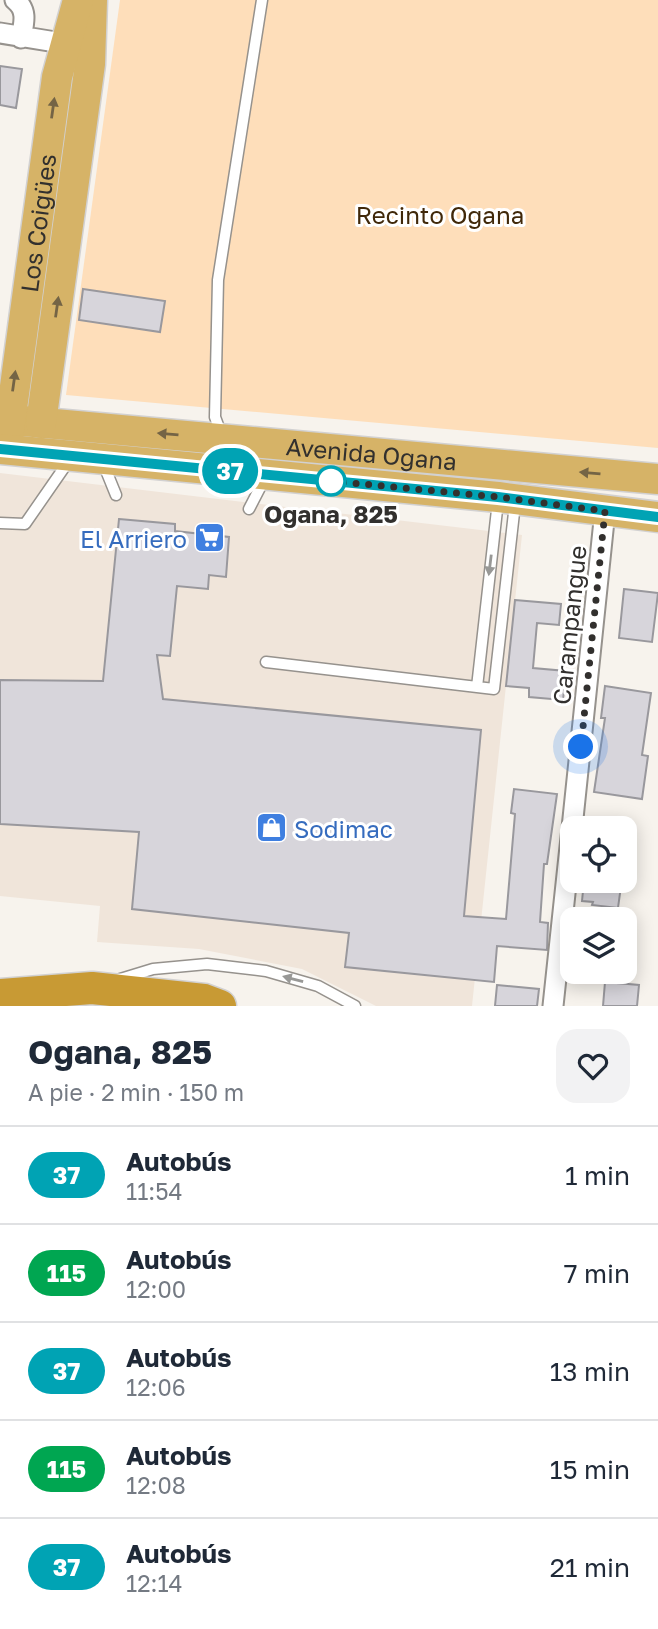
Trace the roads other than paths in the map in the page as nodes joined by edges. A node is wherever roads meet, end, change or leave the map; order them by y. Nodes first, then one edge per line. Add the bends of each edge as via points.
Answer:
1 (15, 0) edge
2 (78, 0) edge
3 (92, 0) edge
4 (262, 0) edge
5 (0, 33) edge
6 (21, 38) junction
7 (68, 44) junction
8 (5, 419) edge
9 (41, 423) junction
10 (223, 439) junction
11 (3, 449) edge
12 (72, 456) junction
13 (102, 459) junction
14 (267, 475) junction
15 (658, 479) edge
16 (116, 495) dead end
17 (507, 498) junction
18 (249, 509) dead end
19 (605, 511) junction
20 (658, 517) edge
21 (0, 523) edge
22 (266, 662) dead end
23 (477, 687) junction
24 (573, 816) edge
25 (565, 893) edge
26 (92, 988) junction
27 (0, 995) edge
28 (220, 1006) edge
29 (355, 1006) edge
30 (553, 1006) edge

1 - 6 street via 25,15
2 - 7 main road, Los Coigües
9 -> 3 main road, Los Coigües via 90,64
4 - 10 lane via 218,281 215,416
5 - 6 street
6 - 7 street
8 -> 7 main road, Los Coigües via 57,78
8 - 9 main road, Avenida Ogana
8 - 11 main road, Los Coigües
10 -> 9 main road, Avenida Ogana
15 -> 10 main road, Avenida Ogana
11 - 12 main road, Avenida Ogana
12 - 13 main road, Avenida Ogana
12 - 21 lane via 26,524
13 - 14 main road, Avenida Ogana
13 - 16 lane
14 - 17 main road, Avenida Ogana
14 - 18 lane
17 - 19 main road, Avenida Ogana
17 -> 23 lane
17 - 23 lane via 494,689
19 - 20 main road, Avenida Ogana
19 - 24 street, Carampangue
22 - 23 lane
25 - 30 street, Carampangue
26 - 27 highway
26 - 28 highway via 204,1000
29 -> 26 lane via 318,986 266,971 207,964 153,969

